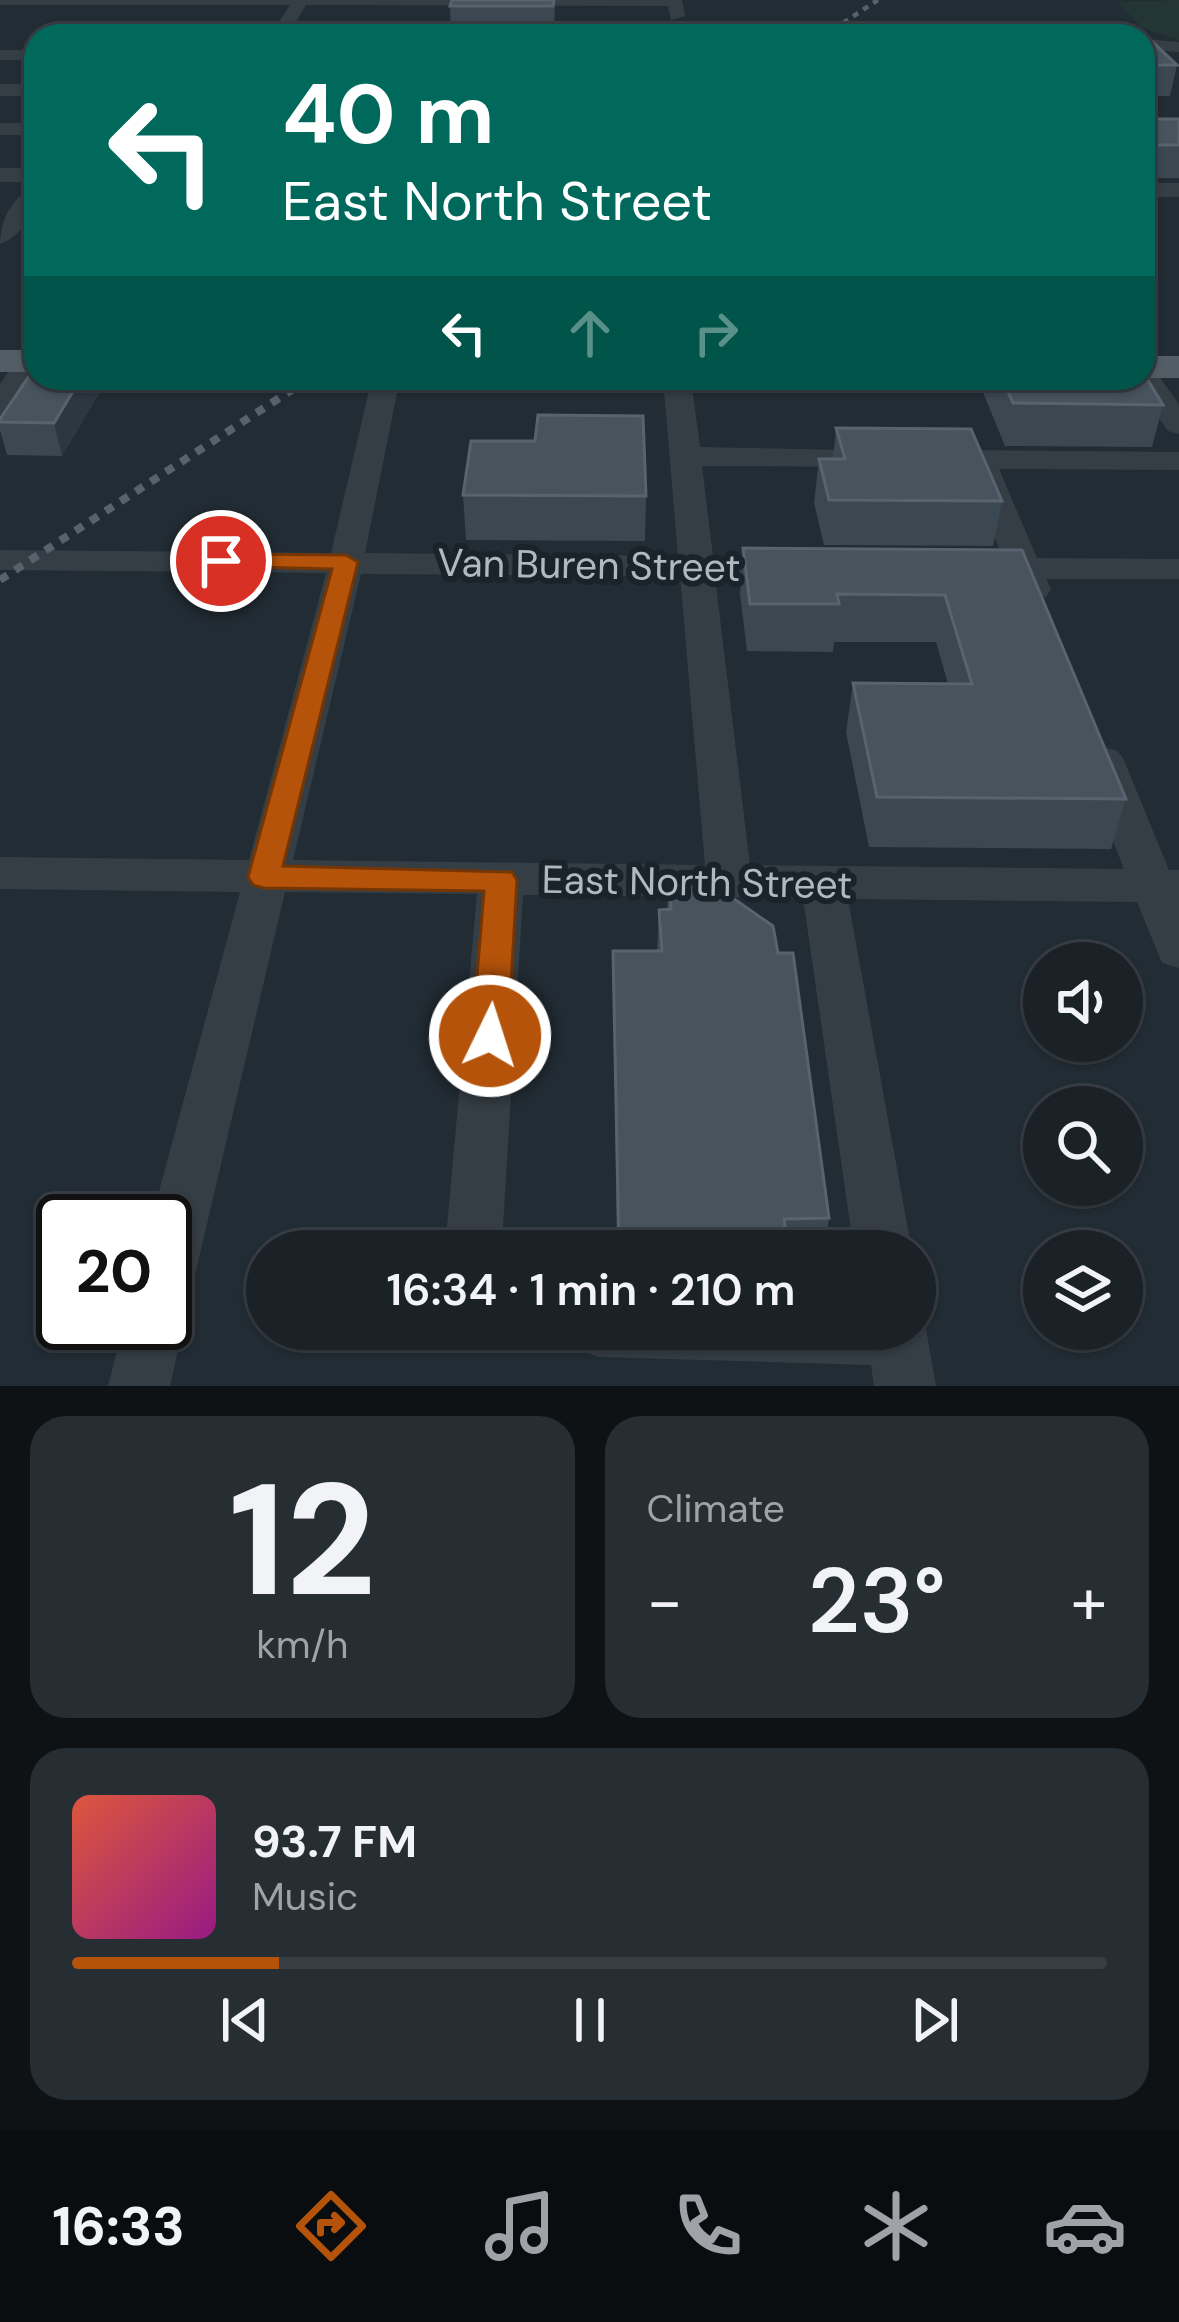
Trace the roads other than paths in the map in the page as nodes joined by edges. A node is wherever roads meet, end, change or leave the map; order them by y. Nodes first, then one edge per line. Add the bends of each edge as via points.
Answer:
1 (0, 0) edge
2 (589, 0) edge
3 (646, 1) edge
4 (299, 5) edge
5 (327, 14) dead end
6 (677, 16) dead end
7 (22, 361) edge
8 (1155, 388) edge
9 (383, 390) edge
10 (678, 390) edge
11 (0, 406) edge
12 (1179, 425) edge
13 (685, 457) junction
14 (979, 459) junction
15 (1179, 460) edge
16 (0, 560) edge
17 (346, 562) junction
18 (695, 566) junction
19 (822, 567) edge
20 (934, 568) edge
21 (1025, 568) junction
22 (1179, 569) edge
23 (1049, 629) edge
24 (1089, 728) edge
25 (0, 873) edge
26 (264, 877) junction
27 (501, 880) junction
28 (729, 882) junction
29 (823, 883) junction
30 (1167, 886) edge
31 (1179, 950) edge
32 (186, 1194) edge
33 (475, 1230) edge
34 (880, 1230) edge
35 (148, 1350) edge
36 (139, 1386) edge

1 - 4 street
2 - 3 street
2 - 4 street
3 - 6 street via 675,1
4 - 5 street
7 - 11 street
8 - 12 street
9 - 17 street
10 - 13 street
13 - 14 street
13 - 18 street
14 - 15 street
14 - 21 street
16 - 17 street, Van Buren Street
17 - 18 street, Van Buren Street
17 - 26 street
18 - 19 street, Van Buren Street
18 - 28 street
20 - 21 street
21 - 22 street
21 - 23 street
24 - 30 street
25 - 26 street, East North Street
26 - 27 street, East North Street
26 - 32 street
27 - 28 street, East North Street
27 - 33 street
28 - 29 street, East North Street
29 - 30 street, East North Street
29 - 34 street
30 - 31 street
35 - 36 street

